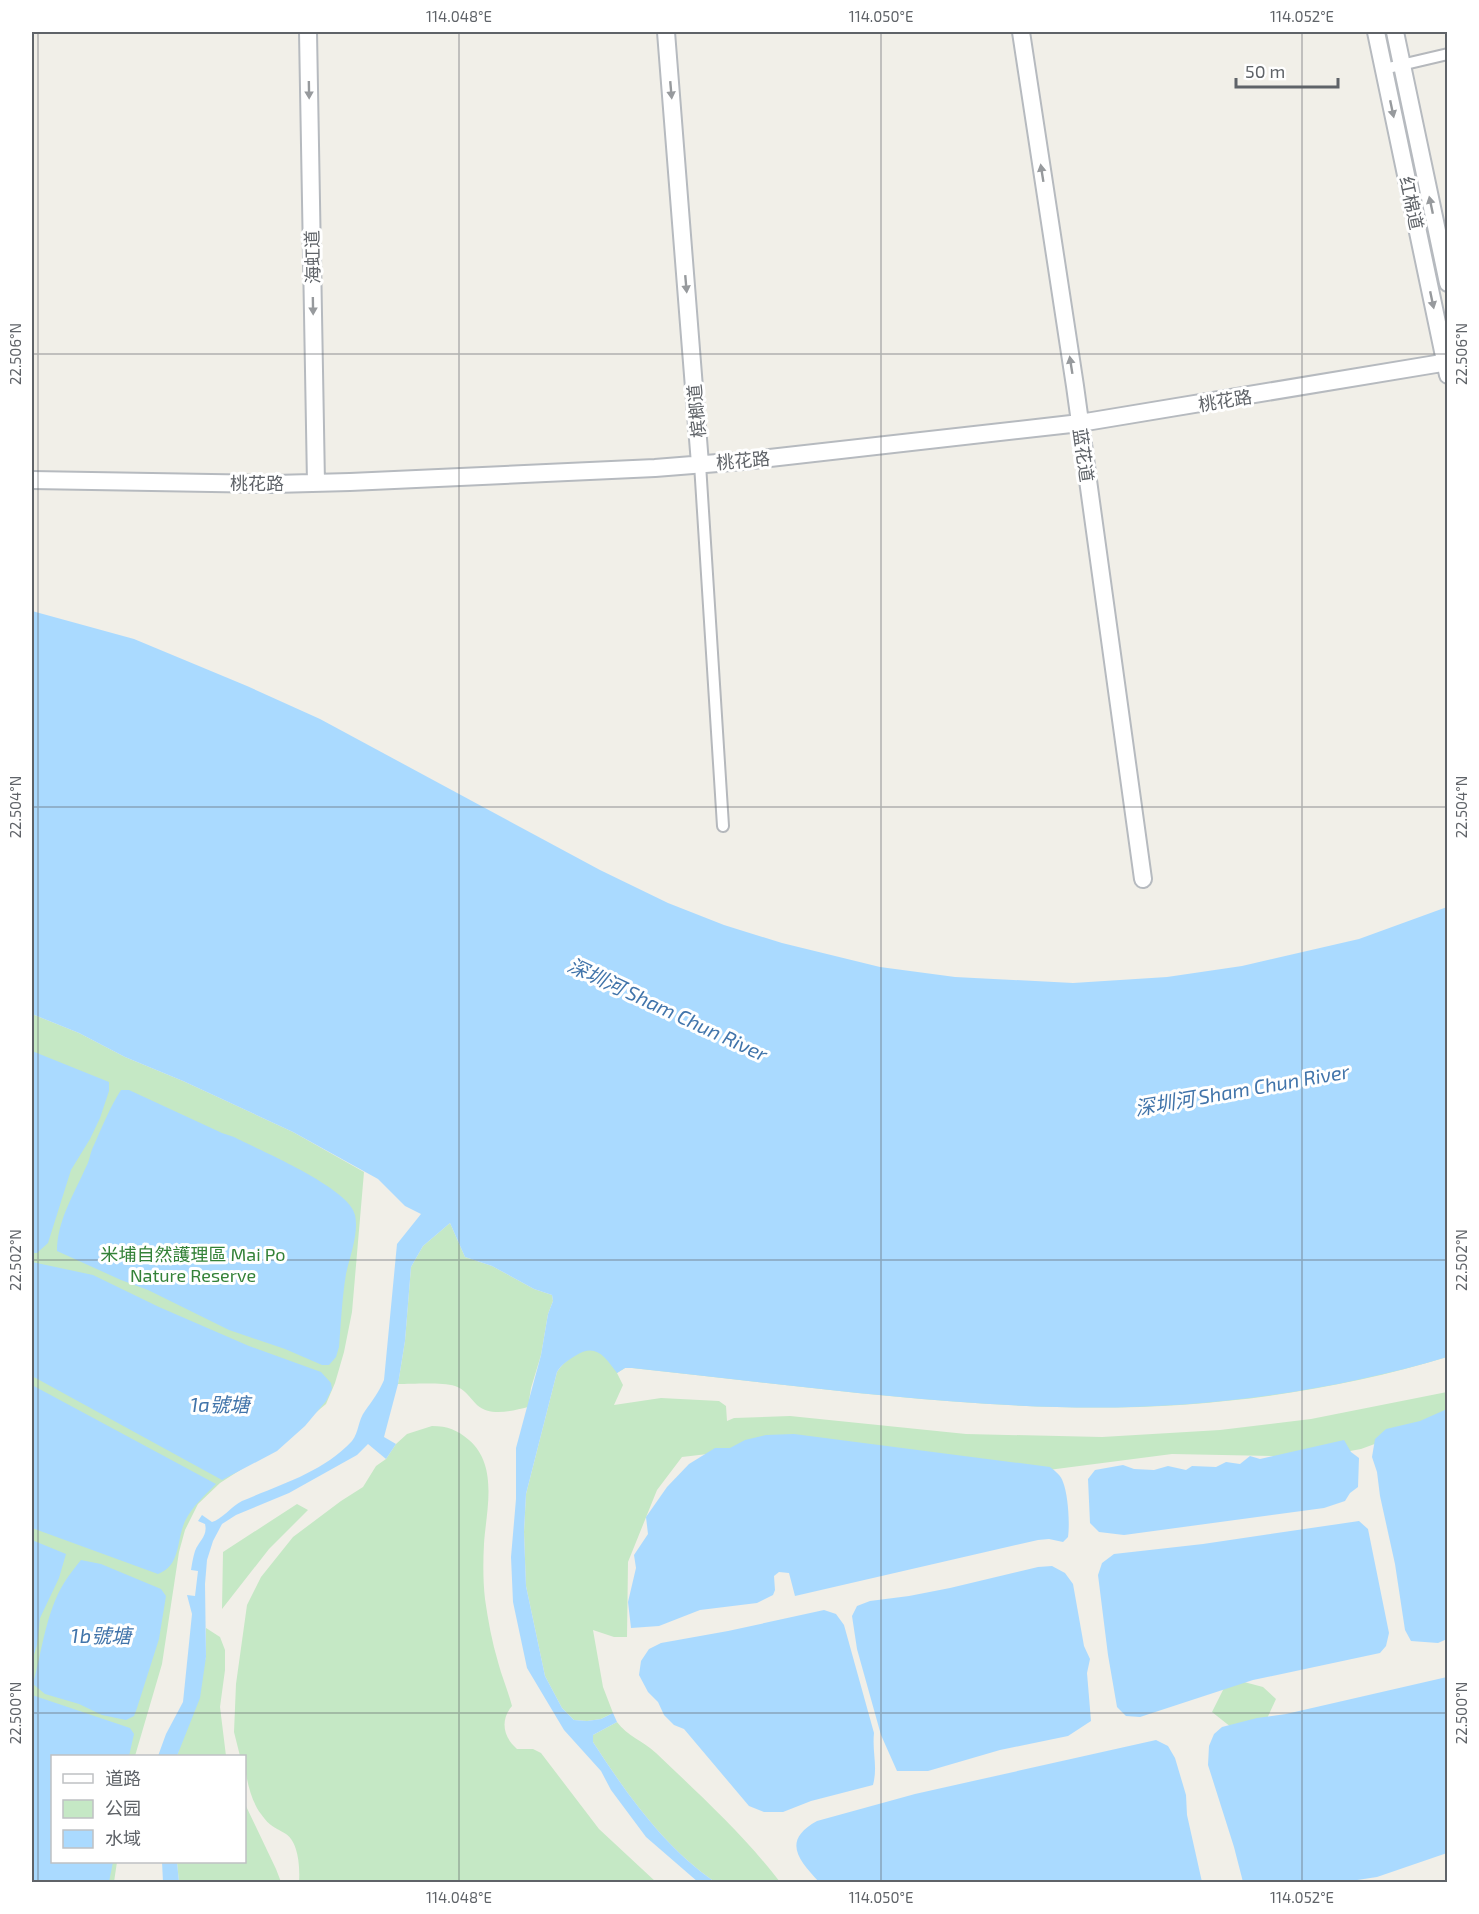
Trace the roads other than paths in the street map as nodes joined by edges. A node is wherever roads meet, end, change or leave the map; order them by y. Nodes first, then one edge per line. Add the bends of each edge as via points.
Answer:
1 (308, 32) edge
2 (666, 32) edge
3 (1021, 32) edge
4 (1376, 32) edge
5 (1395, 32) edge
6 (1448, 54) edge
7 (1402, 65) junction
8 (1384, 69) junction
9 (1448, 283) edge
10 (1447, 366) edge
11 (1080, 423) junction
12 (700, 464) junction
13 (32, 480) edge
14 (316, 483) junction
15 (723, 826) dead end
16 (1143, 879) dead end

1 -> 14 main road, 海虹道
2 -> 12 main road, 槟榔道
11 -> 3 main road, 蓝花道
4 - 8 main road, 红棉道
5 - 7 main road, 红棉道
6 - 7 street
7 - 8 street
9 -> 7 main road, 红棉道
8 -> 10 main road, 红棉道
10 - 11 main road, 桃花路
11 - 12 main road, 桃花路
11 - 16 main road, 蓝花道
12 - 14 main road, 桃花路
12 - 15 street, 槟榔道
13 - 14 main road, 桃花路

